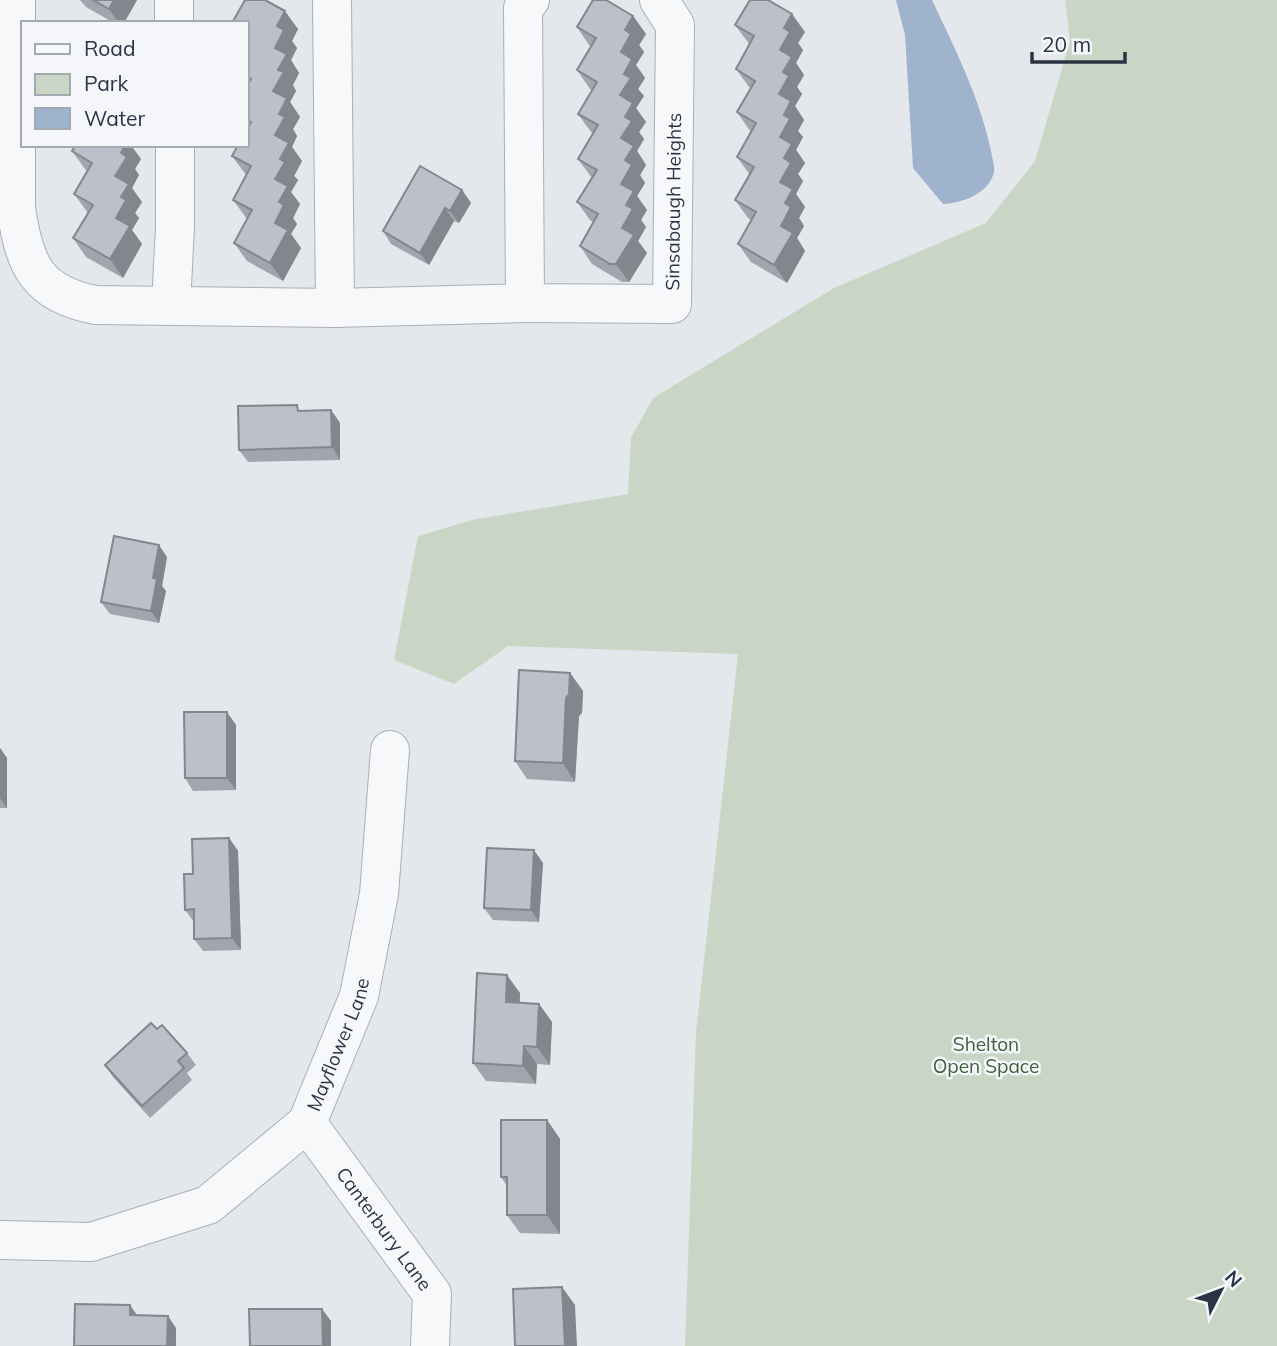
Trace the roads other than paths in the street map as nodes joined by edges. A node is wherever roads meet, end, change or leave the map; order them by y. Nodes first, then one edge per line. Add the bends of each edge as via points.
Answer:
1 (16, 0) edge
2 (174, 0) edge
3 (332, 0) edge
4 (530, 0) edge
5 (659, 0) edge
6 (174, 21) edge
7 (175, 147) edge
8 (525, 303) junction
9 (171, 305) junction
10 (335, 308) junction
11 (390, 750) dead end
12 (307, 1123) junction
13 (0, 1240) edge
14 (430, 1346) edge

1 - 9 street, Sinsabaugh Heights via 16,208 32,268 56,292 72,300 96,305
2 - 6 street
3 - 10 street
4 - 8 street via 523,8
5 - 8 street, Sinsabaugh Heights via 675,25 672,303
7 - 9 street
8 - 10 street, Sinsabaugh Heights
9 - 10 street, Sinsabaugh Heights
11 - 12 street, Mayflower Lane via 379,894 359,996
12 - 13 street, Mayflower Lane via 208,1205 91,1242
12 - 14 street, Canterbury Lane via 432,1294

